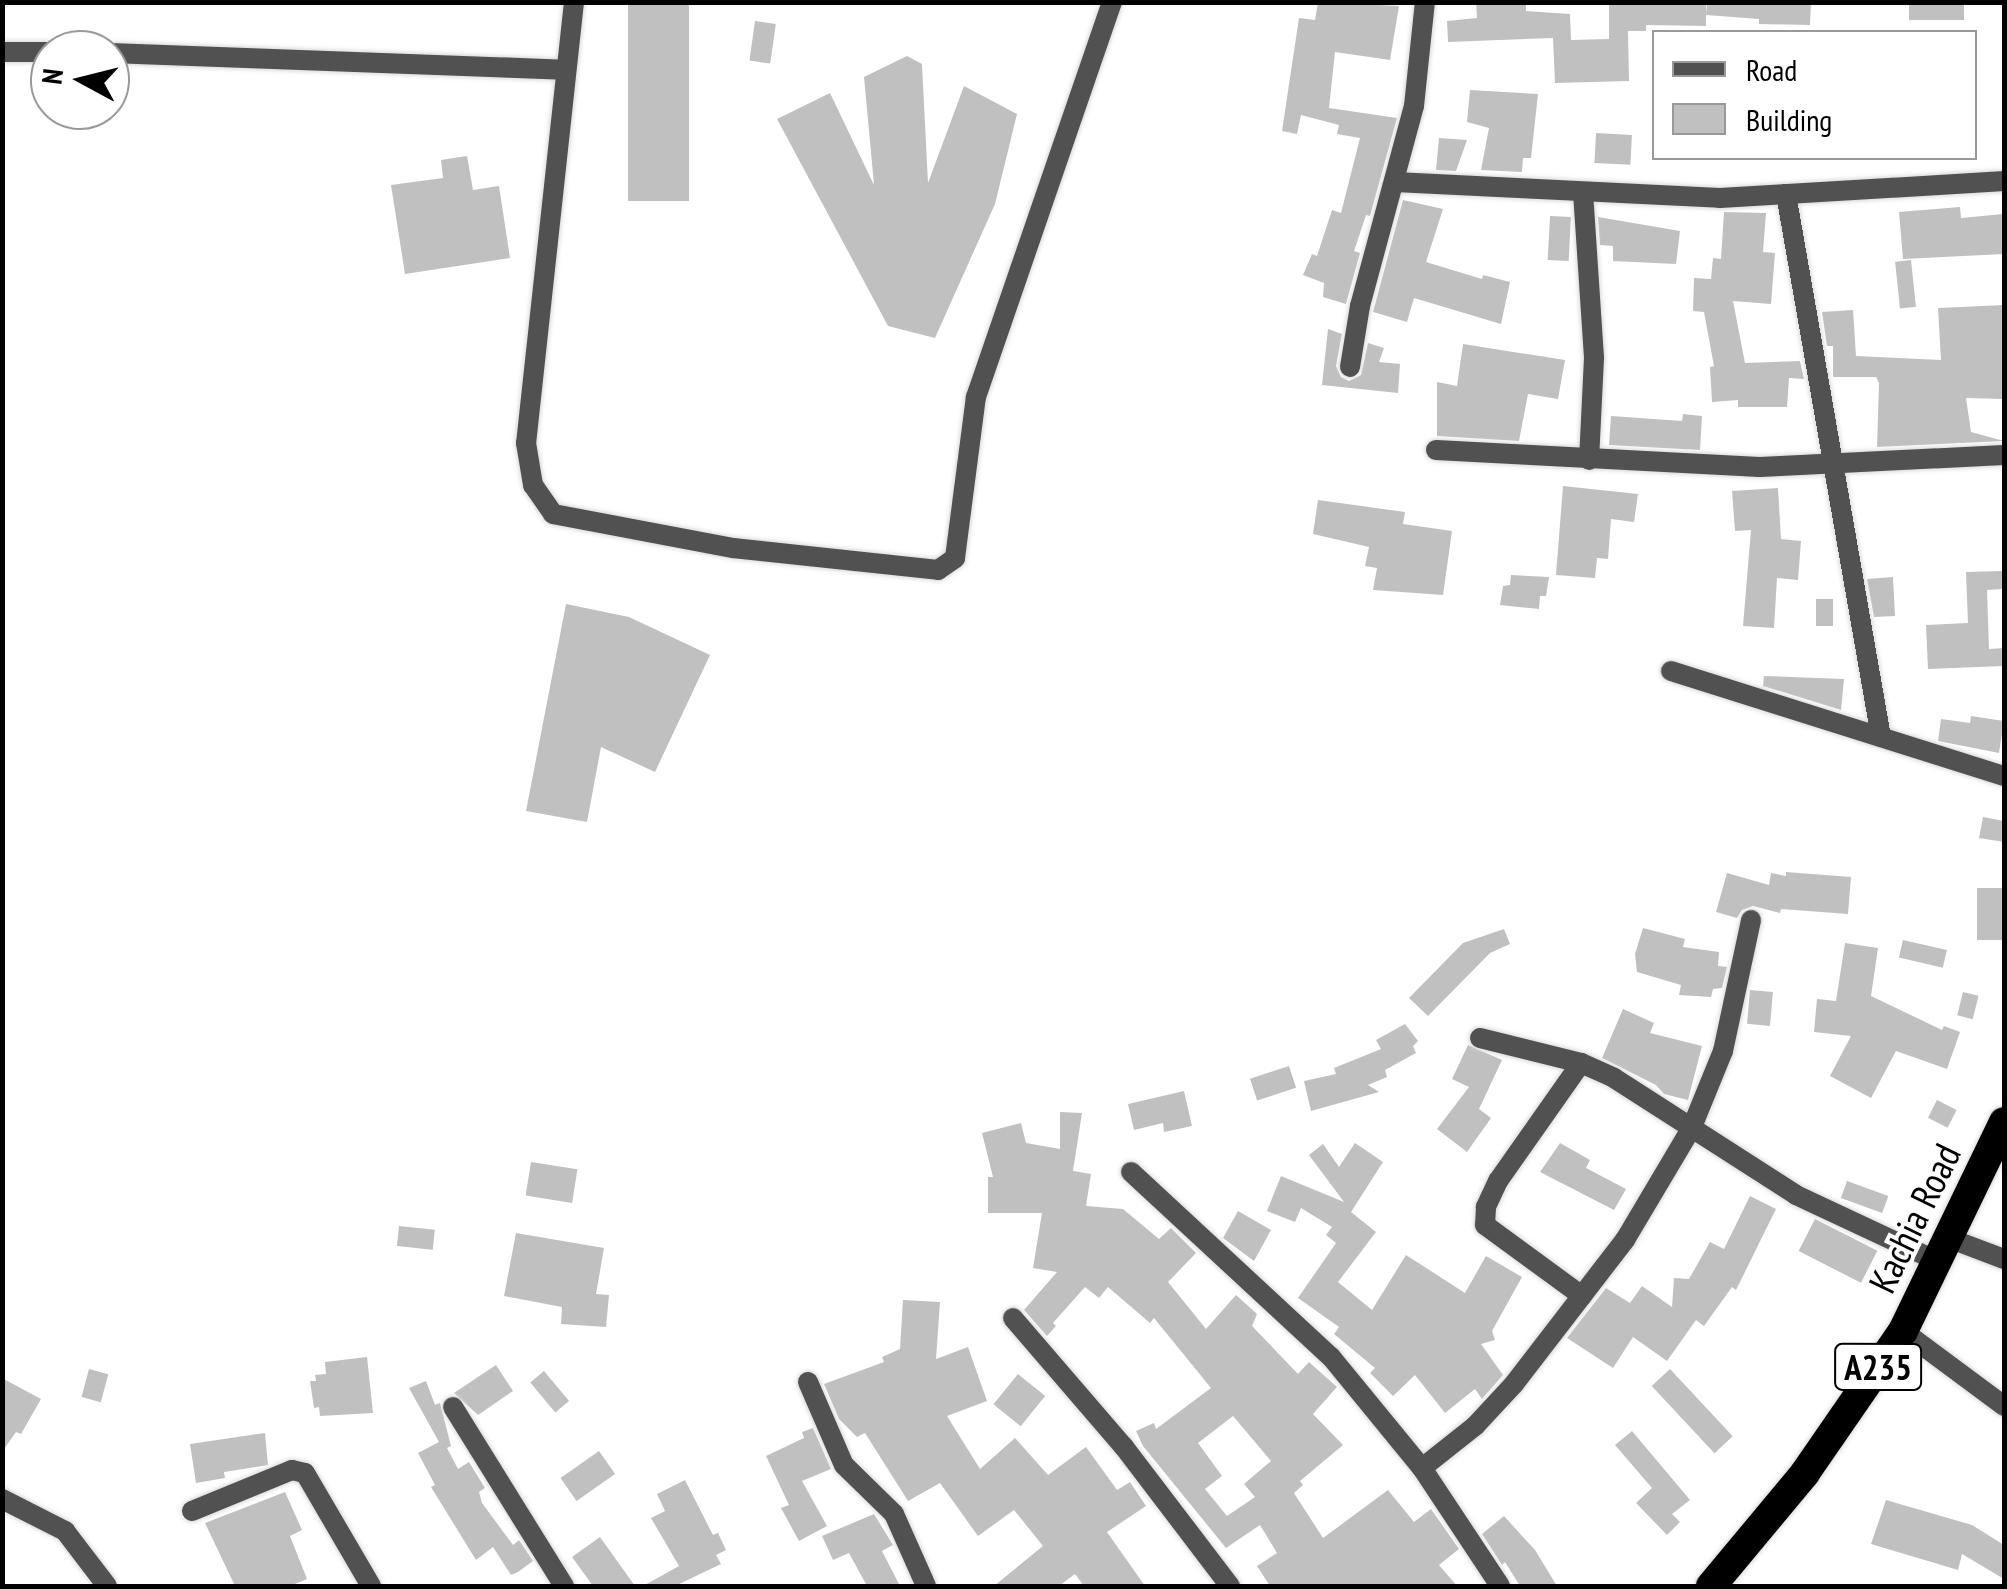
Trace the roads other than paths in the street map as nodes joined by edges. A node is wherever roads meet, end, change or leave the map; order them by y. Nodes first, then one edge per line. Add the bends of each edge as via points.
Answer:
1 (574, 2) edge
2 (1112, 2) edge
3 (1425, 2) edge
4 (2, 52) edge
5 (30, 52) edge
6 (130, 54) edge
7 (564, 70) junction
8 (2004, 181) edge
9 (1395, 182) junction
10 (1583, 192) junction
11 (1786, 194) junction
12 (1350, 367) dead end
13 (1436, 450) dead end
14 (2004, 455) edge
15 (1589, 460) junction
16 (1831, 463) junction
17 (1671, 672) dead end
18 (1882, 737) junction
19 (2004, 776) edge
20 (1750, 920) dead end
21 (1480, 1038) dead end
22 (1581, 1063) junction
23 (2004, 1122) edge
24 (1692, 1127) junction
25 (1131, 1172) dead end
26 (1945, 1250) junction
27 (2004, 1260) edge
28 (1582, 1296) junction
29 (1013, 1318) dead end
30 (1903, 1331) junction
31 (808, 1382) dead end
32 (2004, 1406) edge
33 (453, 1407) dead end
34 (1422, 1468) junction
35 (2, 1499) edge
36 (192, 1511) dead end
37 (922, 1585) edge
38 (107, 1586) edge
39 (371, 1586) edge
40 (564, 1586) edge
41 (1230, 1586) edge
42 (1500, 1586) edge
43 (1711, 1586) edge

1 - 7 street
2 - 7 street via 976,396 954,558 938,570 733,548 552,514 533,485 526,443
3 - 9 street via 1414,106
4 - 5 street
6 - 7 street
8 - 11 street
9 - 10 street
9 - 12 street
10 - 11 street
10 - 15 street via 1594,358
11 - 16 street
13 - 15 street
14 - 16 street
15 - 16 street
16 - 18 street
17 - 18 street
18 - 19 street
20 - 24 street via 1724,1051
21 - 22 street
22 - 24 street
22 - 28 street via 1498,1181 1485,1225
23 - 26 highway, Kachia Road / A235
24 - 26 street via 1796,1195
24 - 28 street via 1625,1240
25 - 34 street via 1332,1358
26 - 27 street
26 - 30 highway, Kachia Road / A235
28 - 34 street via 1514,1384
29 - 41 street via 1124,1447
30 - 32 street
30 - 43 highway, Kachia Road / A235 via 1805,1473
31 - 37 street via 844,1465 894,1514
33 - 40 street
34 - 42 street
35 - 38 street via 65,1532
36 - 39 street via 292,1470 305,1473

